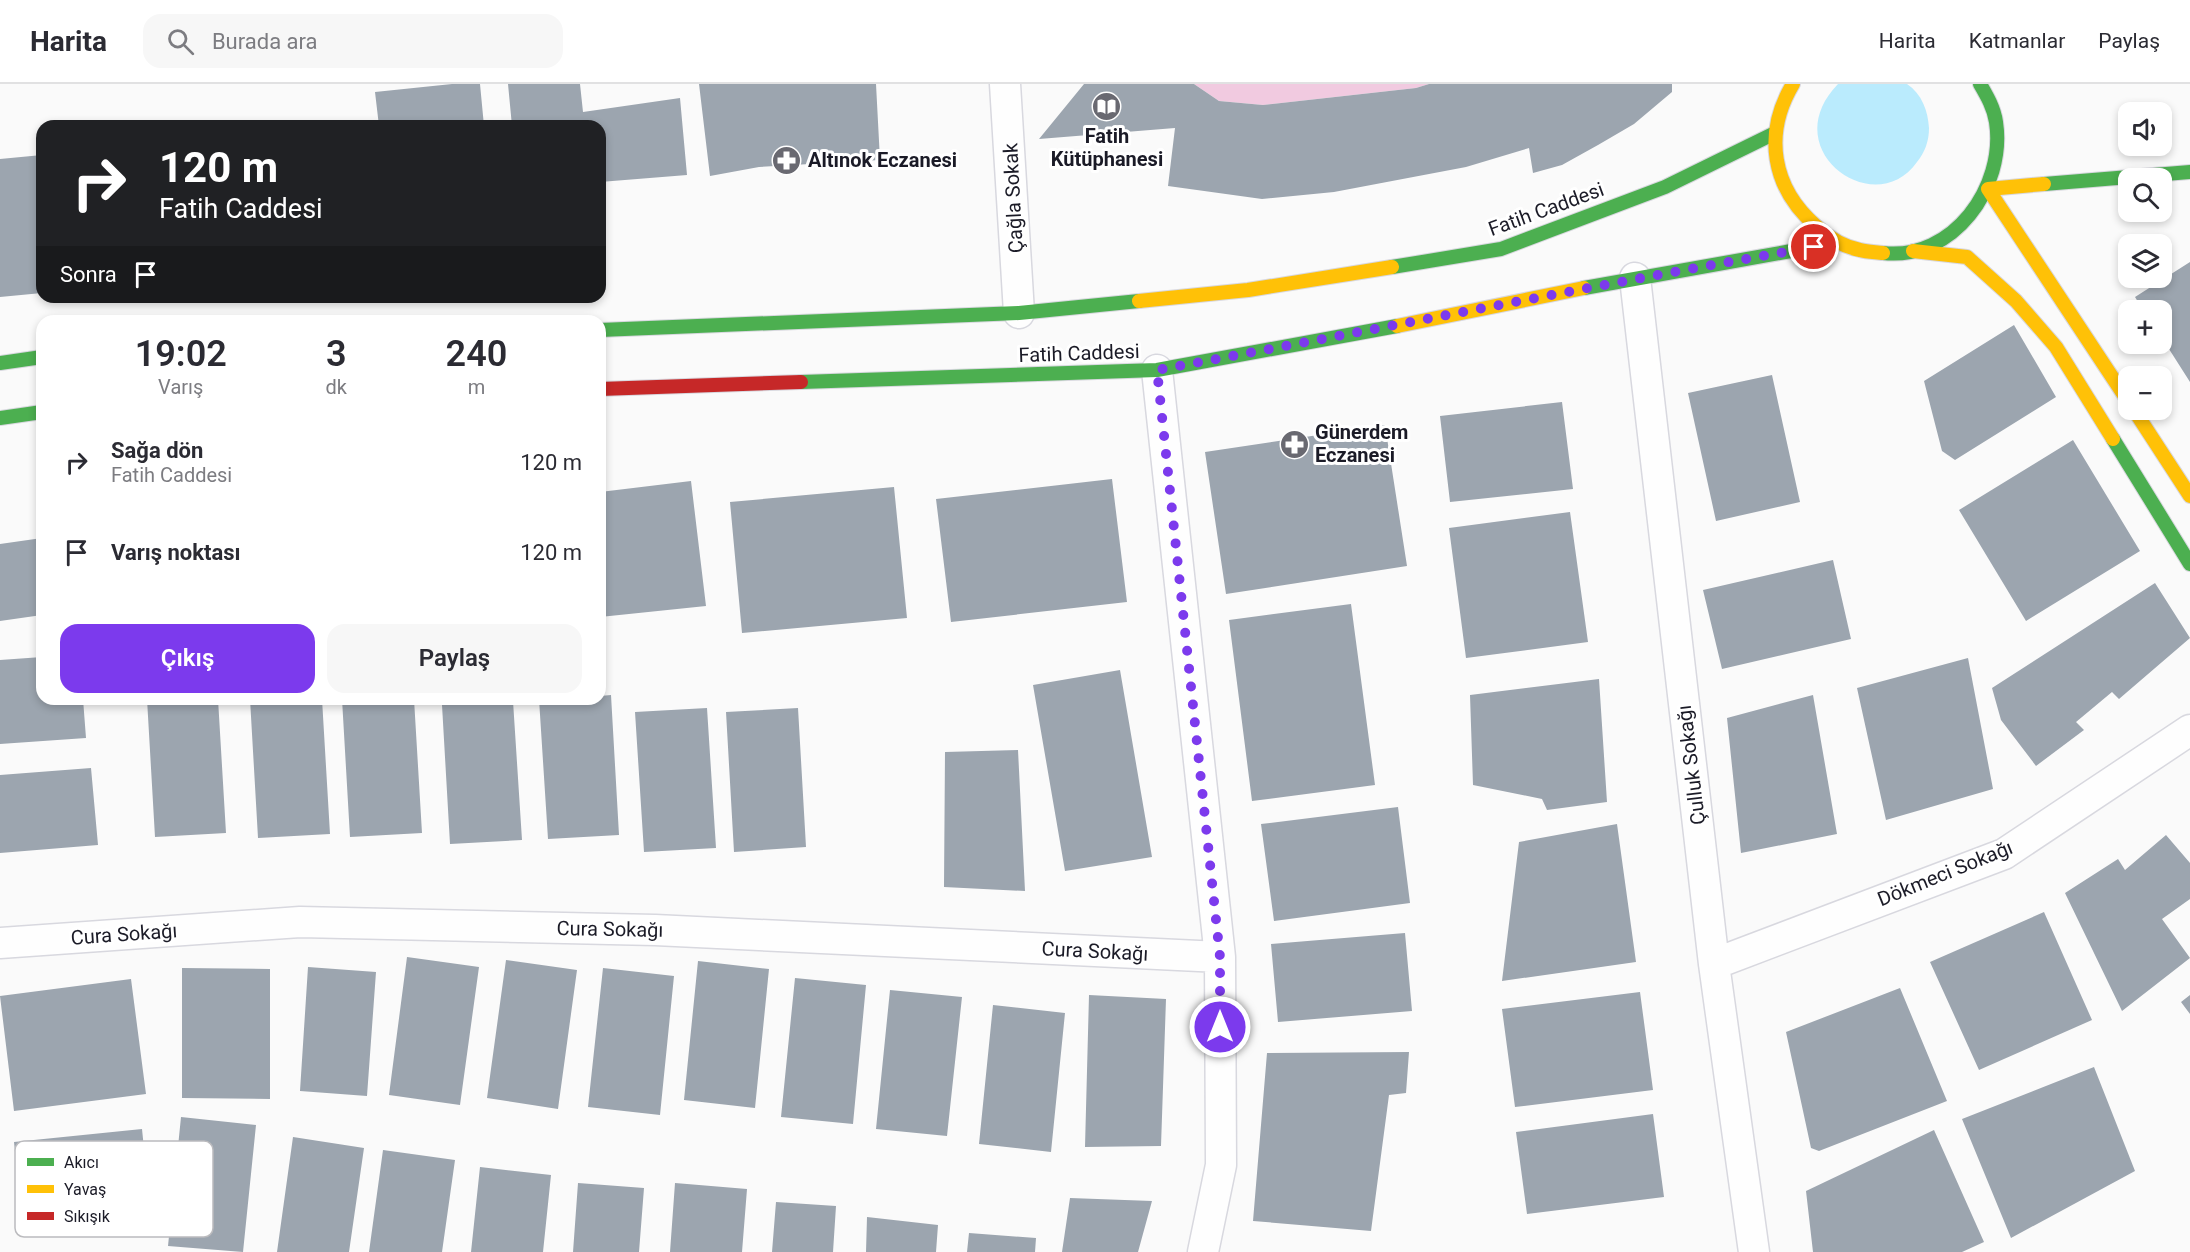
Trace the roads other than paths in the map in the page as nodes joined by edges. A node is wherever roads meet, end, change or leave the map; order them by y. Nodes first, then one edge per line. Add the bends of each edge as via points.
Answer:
1 (1005, 84) edge
2 (1793, 84) edge
3 (1980, 84) edge
4 (1775, 133) junction
5 (2190, 172) edge
6 (1988, 189) junction
7 (1836, 243) junction
8 (1913, 251) junction
9 (1635, 278) junction
10 (1019, 313) junction
11 (606, 330) edge
12 (36, 358) edge
13 (0, 363) edge
14 (1157, 370) junction
15 (2118, 386) edge
16 (606, 389) edge
17 (36, 413) edge
18 (0, 418) edge
19 (2141, 420) edge
20 (2190, 496) edge
21 (2190, 564) edge
22 (2190, 730) edge
23 (0, 943) edge
24 (1220, 957) junction
25 (1714, 964) junction
26 (1203, 1252) edge
27 (1754, 1252) edge

1 - 10 street, Çağla Sokak
2 - 4 main road via 1784,97
3 - 6 main road via 1994,113 1998,152
4 - 7 main road via 1777,166 1789,197 1809,224
4 - 10 main road, Fatih Caddesi via 1665,187 1501,249 1248,290
5 - 6 main road
6 - 8 main road via 1958,229 1937,243
6 - 15 main road
7 - 8 main road via 1887,255
7 - 9 main road, Fatih Caddesi
8 - 21 main road via 1967,257 2016,300 2056,347
9 - 14 main road, Fatih Caddesi
9 - 25 street, Çulluk Sokağı
10 - 11 main road, Fatih Caddesi
12 - 13 main road
14 - 16 main road, Fatih Caddesi
14 - 24 street
17 - 18 main road
19 - 20 main road
22 - 25 street, Dökmeci Sokağı via 2004,854
23 - 24 street, Cura Sokağı via 300,922 655,930
24 - 26 street via 1221,1166
25 - 27 street, Çulluk Sokağı

